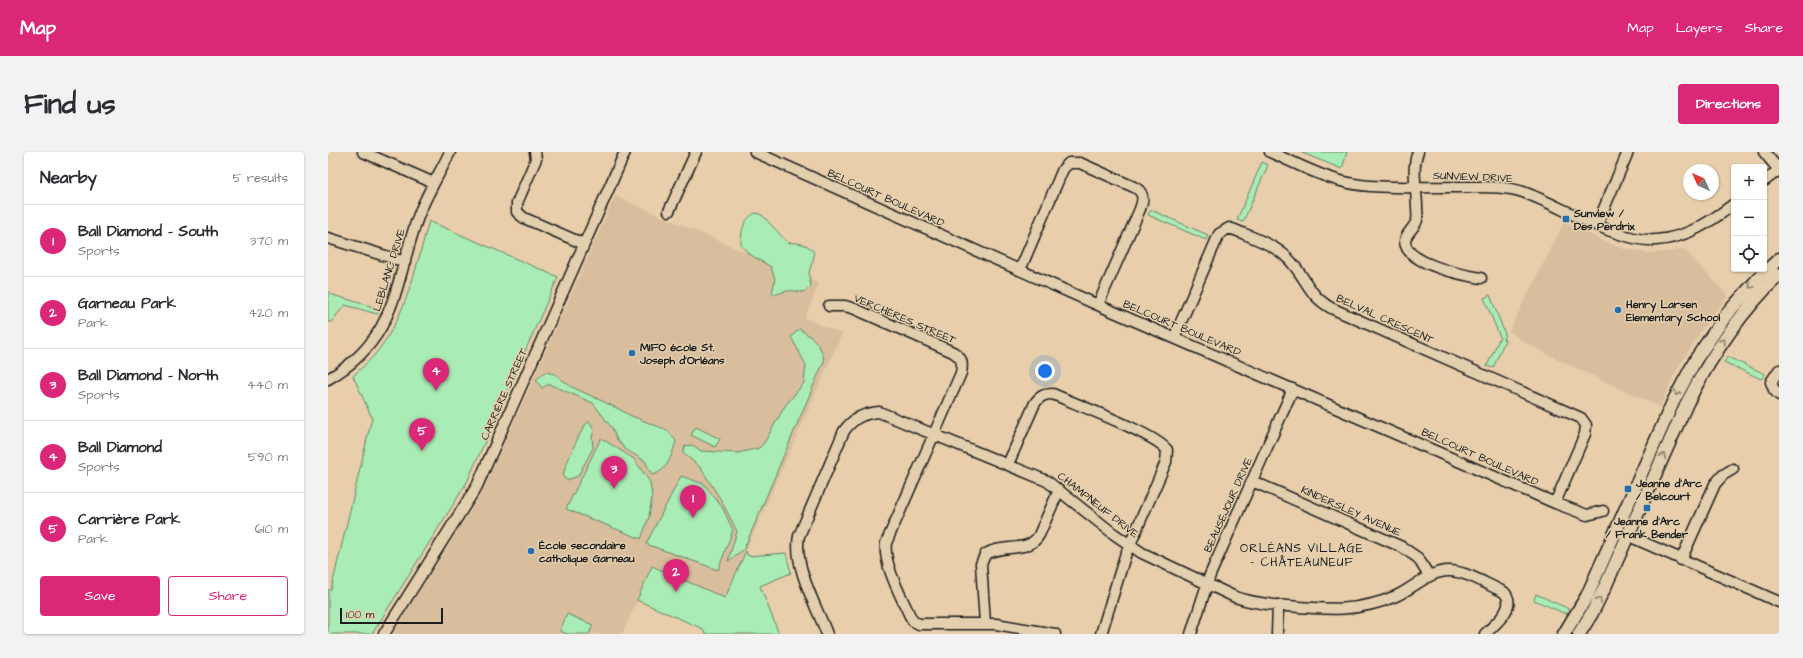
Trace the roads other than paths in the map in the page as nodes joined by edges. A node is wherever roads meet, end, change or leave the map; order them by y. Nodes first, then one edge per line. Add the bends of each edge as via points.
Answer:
1 (363, 152) edge
2 (450, 152) edge
3 (535, 152) edge
4 (625, 152) edge
5 (696, 152) edge
6 (755, 152) edge
7 (1270, 152) edge
8 (1418, 152) edge
9 (1628, 152) edge
10 (1764, 152) edge
11 (1779, 170) edge
12 (1767, 179) edge
13 (434, 184) junction
14 (1416, 187) junction
15 (1731, 206) edge
16 (669, 210) dead end
17 (1597, 225) junction
18 (328, 238) edge
19 (584, 244) junction
20 (1779, 259) edge
21 (405, 262) junction
22 (1020, 270) junction
23 (1779, 275) edge
24 (1481, 278) dead end
25 (1098, 305) junction
26 (829, 306) dead end
27 (1174, 338) junction
28 (1779, 370) edge
29 (328, 379) edge
30 (1293, 389) junction
31 (1779, 395) edge
32 (934, 434) junction
33 (1008, 464) junction
34 (1733, 469) dead end
35 (1252, 481) junction
36 (1059, 490) junction
37 (1555, 503) junction
38 (1603, 511) dead end
39 (1616, 530) junction
40 (1628, 536) junction
41 (1129, 545) junction
42 (1681, 560) junction
43 (1429, 576) junction
44 (1206, 584) junction
45 (1779, 602) edge
46 (1278, 605) junction
47 (985, 623) junction
48 (384, 634) edge
49 (827, 634) edge
50 (1055, 634) edge
51 (1101, 634) edge
52 (1192, 634) edge
53 (1277, 634) edge
54 (1484, 634) edge
55 (1564, 634) edge
56 (1579, 634) edge

1 - 13 street
2 - 13 street, LEBLANC DRIVE
3 - 19 street via 536,159 516,203 517,212 524,218
4 - 19 street, CARRIÈRE STREET
5 - 16 street
6 - 22 street, BELCOURT BOULEVARD
7 - 14 street, SUNVIEW DRIVE via 1346,183
8 - 14 street
9 - 17 street
10 - 11 street
11 - 12 street
13 - 21 street, LEBLANC DRIVE via 418,217
14 - 17 street, SUNVIEW DRIVE via 1513,189
14 - 24 street via 1417,219 1405,240 1409,252 1457,274
15 - 17 street, SUNVIEW DRIVE via 1694,231 1655,240 1643,240
18 - 21 street
19 - 48 street, CARRIÈRE STREET via 477,486
20 -> 39 main road via 1726,316 1696,359 1672,402
21 - 29 street, LEBLANC DRIVE via 390,310 381,329 356,358
22 - 25 street, BELCOURT BOULEVARD
22 - 25 street via 1063,169 1069,163 1080,163 1134,187 1142,192 1143,200
40 -> 23 main road via 1702,374 1736,323
25 - 27 street, BELCOURT BOULEVARD
26 - 32 street, VERCHÈRES STREET via 855,309 960,357 961,373
27 - 30 street, BELCOURT BOULEVARD
27 - 37 street, BELVAL CRESCENT via 1219,234 1229,228 1236,230 1276,248 1286,256 1315,297 1331,308 1581,418 1586,425 1585,434
28 - 31 street via 1771,382
30 - 35 street, BEAUSÉJOUR DRIVE
30 - 37 street, BELCOURT BOULEVARD
32 - 33 street, CHAMPNEUF DRIVE
32 - 47 street via 888,537 885,549 888,564 913,621 926,625
32 - 49 street, CHAMPNEUF DRIVE via 879,412 856,418 844,431 801,528 797,543 800,567
33 - 36 street, CHAMPNEUF DRIVE via 1048,481
33 - 41 street via 1035,403 1047,394 1053,394 1160,442 1167,450 1166,462
34 - 42 street via 1715,484
35 - 43 street, KINDERSLEY AVENUE via 1402,547 1418,558
35 - 44 street, BEAUSÉJOUR DRIVE
36 - 41 street, CHAMPNEUF DRIVE
36 - 47 street via 1034,542 1024,546 996,549 985,555 981,564
37 - 38 street, BELCOURT BOULEVARD via 1587,515
39 - 40 street
39 - 55 main road via 1587,596
40 - 42 street
56 -> 40 main road via 1598,601
41 - 44 street, CHAMPNEUF DRIVE
41 - 51 street
42 - 45 street
43 - 46 street, CHAMPNEUF DRIVE via 1397,596 1362,607 1331,610
43 - 54 street, CHAMPNEUF DRIVE via 1441,572 1457,572 1504,592 1509,603 1506,613
44 - 46 street, CHAMPNEUF DRIVE via 1250,602
44 - 52 street, BEAUSÉJOUR DRIVE
46 - 53 street
47 - 50 street

